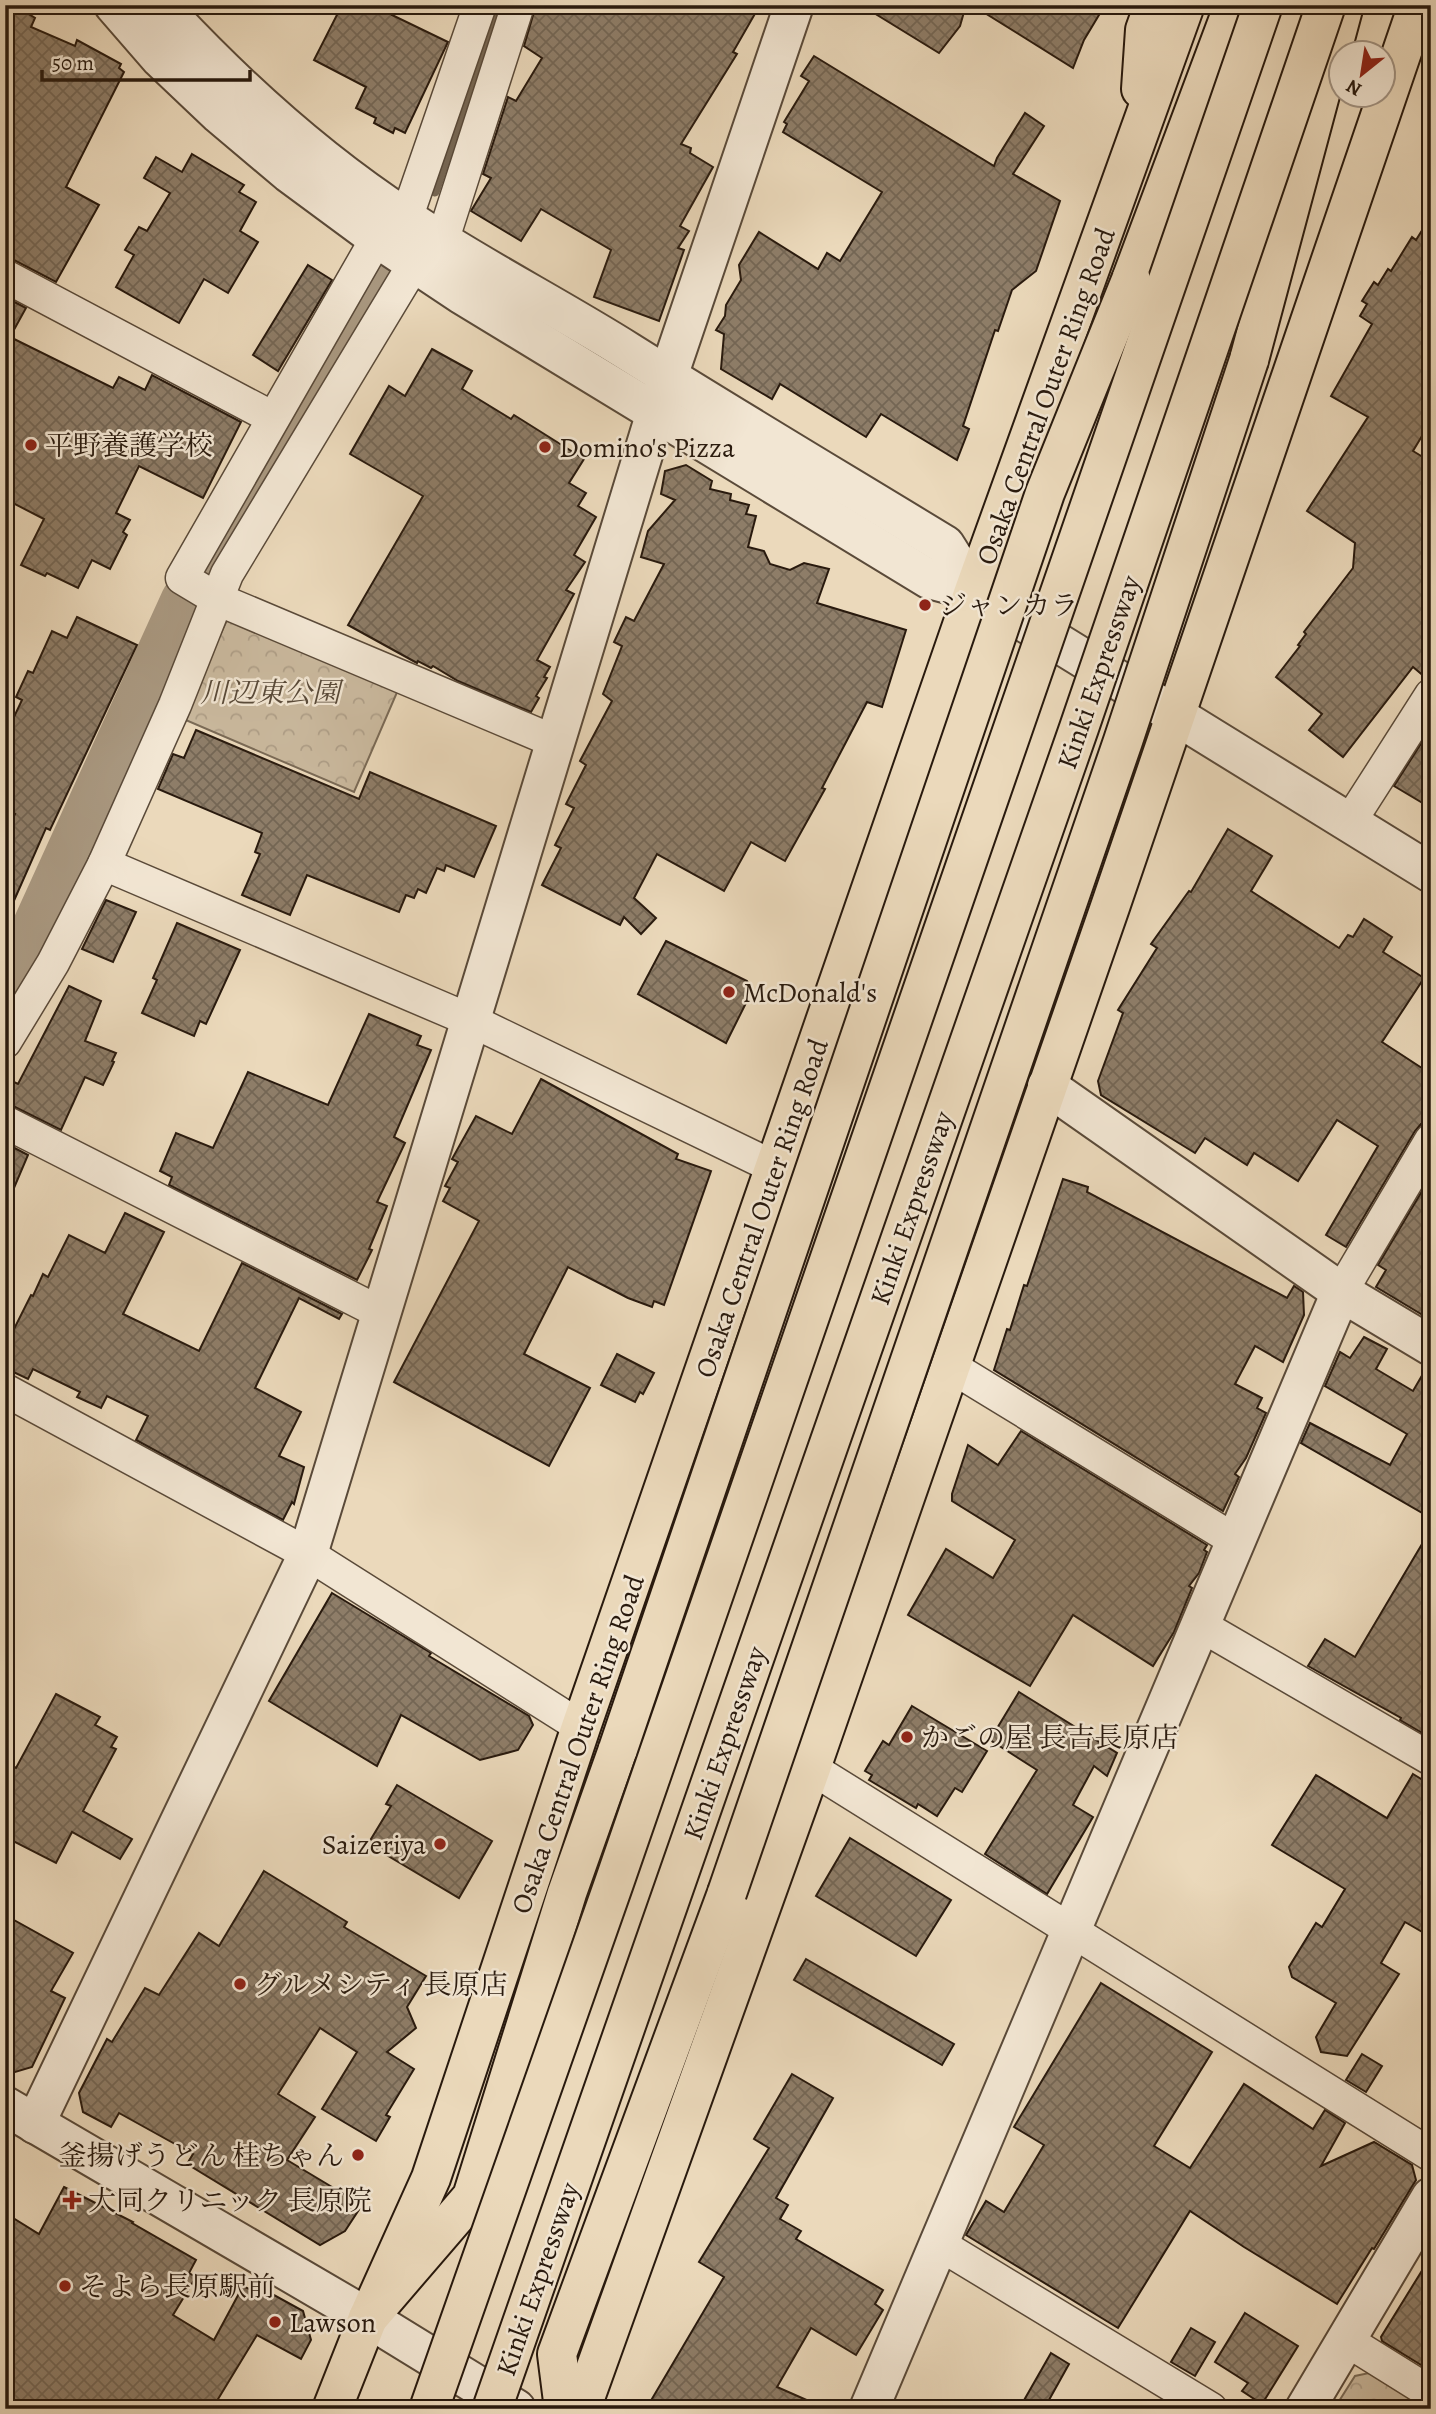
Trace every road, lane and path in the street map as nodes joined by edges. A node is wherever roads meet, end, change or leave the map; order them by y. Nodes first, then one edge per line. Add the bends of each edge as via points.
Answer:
1 (114, 5) edge
2 (160, 5) edge
3 (480, 5) edge
4 (518, 5) edge
5 (794, 5) edge
6 (1154, 5) edge
7 (1185, 5) edge
8 (1234, 5) edge
9 (1263, 5) edge
10 (1325, 5) edge
11 (1343, 5) edge
12 (1418, 5) edge
13 (1431, 46) edge
14 (1138, 137) junction
15 (1348, 206) junction
16 (392, 229) junction
17 (428, 253) junction
18 (5, 276) edge
19 (668, 376) junction
20 (656, 412) junction
21 (273, 418) junction
22 (974, 591) junction
23 (218, 599) junction
24 (1431, 695) edge
25 (1175, 715) junction
26 (556, 742) junction
27 (1349, 822) junction
28 (104, 864) junction
29 (1431, 873) edge
30 (470, 1020) junction
31 (5, 1042) edge
32 (1047, 1086) junction
33 (5, 1122) edge
34 (1431, 1140) edge
35 (776, 1168) junction
36 (1341, 1292) junction
37 (381, 1313) junction
38 (1431, 1346) edge
39 (950, 1366) junction
40 (5, 1390) edge
41 (1236, 1541) junction
42 (308, 1554) junction
43 (1200, 1625) junction
44 (581, 1727) junction
45 (1431, 1759) edge
46 (811, 1769) junction
47 (1072, 1933) junction
48 (20, 2115) edge
49 (1431, 2155) edge
50 (1431, 2197) edge
51 (939, 2244) junction
52 (368, 2318) junction
53 (1346, 2340) junction
54 (1431, 2393) edge
55 (332, 2409) edge
56 (429, 2409) edge
57 (492, 2409) edge
58 (516, 2409) edge
59 (565, 2409) edge
60 (581, 2409) edge
61 (869, 2409) edge
62 (1211, 2409) edge
63 (1305, 2409) edge

1 - 16 street via 160,58 289,173
2 - 16 street via 212,62 358,185
3 - 16 street
4 - 17 street
5 - 19 street
6 - 14 main road via 1145,30
7 - 14 main road, Osaka Central Outer Ring Road
8 - 52 main road, bridge via 1131,281 1045,493 567,1893 472,2197
9 - 56 main road, Kinki Expressway, bridge
10 - 57 main road, Kinki Expressway, bridge via 1070,755
11 - 59 main road, bridge via 1244,373 1123,741 727,1894 556,2354
12 - 15 main road
13 - 15 main road
14 - 22 main road, Osaka Central Outer Ring Road
15 - 25 main road
16 - 17 street
16 - 21 street
17 - 19 street
17 - 20 street
17 - 23 street via 227,574
18 - 21 street
19 - 20 street
19 - 22 street via 945,545
20 - 22 street via 929,579
20 - 26 street
21 - 23 street via 182,578
22 - 25 street
22 - 35 main road, Osaka Central Outer Ring Road
23 - 26 street
23 - 28 street
24 - 27 street
25 - 27 street
25 - 32 main road
26 - 30 street
27 - 29 street
28 - 30 street
28 - 31 street via 53,963
30 - 35 street
30 - 37 street
32 - 36 street
32 - 39 main road
33 - 37 street
34 - 36 street
35 - 44 main road, Osaka Central Outer Ring Road
36 - 38 street
36 - 41 street
37 - 42 street
39 - 41 street
39 - 46 main road
40 - 42 street
41 - 43 street
42 - 44 street
42 - 48 street
43 - 45 street
43 - 47 street
44 - 52 main road, Osaka Central Outer Ring Road via 431,2178
46 - 47 street
46 - 60 main road
47 - 49 street
47 - 51 street
48 - 52 street
50 - 53 street
51 - 61 street
51 - 62 street
52 - 55 main road, Osaka Central Outer Ring Road
52 - 58 street
53 - 54 street
53 - 63 street

